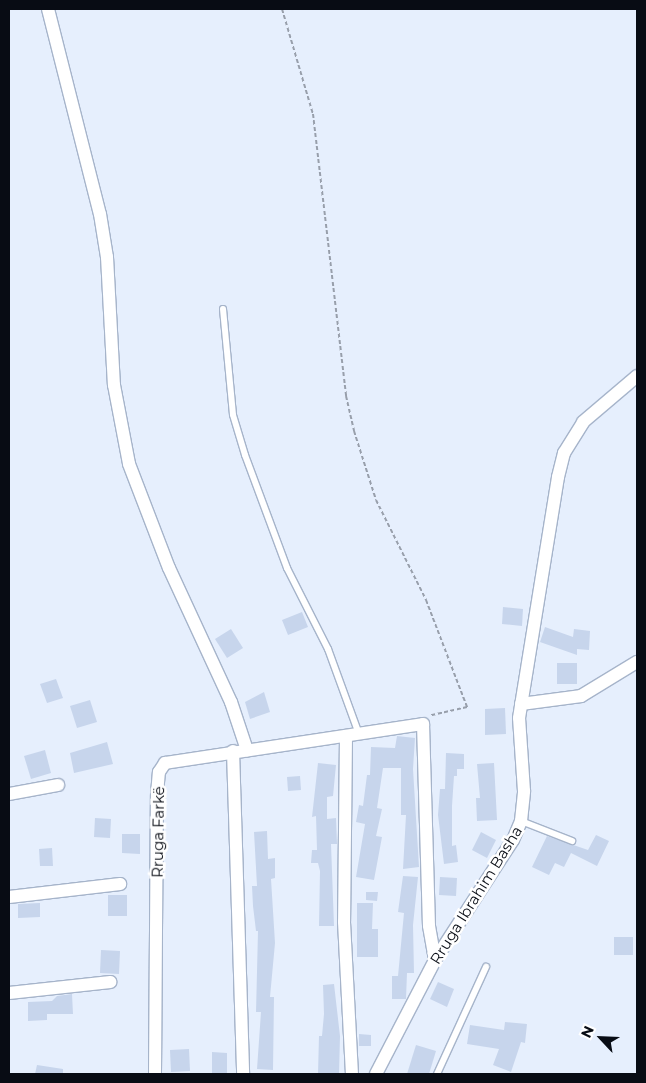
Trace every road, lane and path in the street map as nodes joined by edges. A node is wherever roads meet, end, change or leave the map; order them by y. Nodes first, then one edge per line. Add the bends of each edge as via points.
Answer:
1 (48, 9) edge
2 (282, 9) edge
3 (223, 309) dead end
4 (637, 376) edge
5 (637, 662) edge
6 (521, 704) junction
7 (424, 724) junction
8 (352, 735) junction
9 (247, 750) junction
10 (233, 751) junction
11 (58, 785) dead end
12 (9, 794) edge
13 (521, 821) junction
14 (572, 841) dead end
15 (120, 884) dead end
16 (9, 897) edge
17 (435, 960) junction
18 (486, 967) dead end
19 (110, 982) dead end
20 (9, 993) edge
21 (155, 1074) edge
22 (243, 1074) edge
23 (352, 1074) edge
24 (376, 1074) edge
25 (437, 1074) edge

1 - 9 street via 100,214 107,257 114,385 129,464 169,568 231,702
2 - 7 path via 312,114 346,396 354,431 376,500 426,600 467,707 428,716
3 - 8 lane via 234,415 245,454 287,568 328,649
4 - 6 street, Rruga Ibrahim Basha via 583,422 564,453
5 - 6 street via 581,696
6 - 13 street, Rruga Ibrahim Basha via 519,734 524,791
7 - 8 street, Rruga Farkë
7 - 17 street via 429,926
8 - 9 street, Rruga Farkë
8 - 23 street via 344,922
9 - 10 street, Rruga Farkë
10 - 21 street, Rruga Farkë via 172,760 165,763 160,772 156,826
10 - 22 street
11 - 12 street
13 - 14 lane
13 - 17 street, Rruga Ibrahim Basha via 513,840
15 - 16 street
17 - 24 street, Rruga Ibrahim Basha
18 - 25 lane
19 - 20 street

